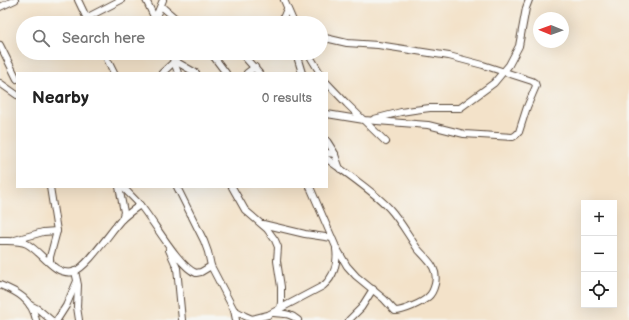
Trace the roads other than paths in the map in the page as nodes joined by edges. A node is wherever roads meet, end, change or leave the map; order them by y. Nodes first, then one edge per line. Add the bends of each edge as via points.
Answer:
1 (15, 0) edge
2 (78, 0) edge
3 (121, 0) edge
4 (146, 0) edge
5 (284, 0) edge
6 (529, 0) edge
7 (162, 3) edge
8 (0, 7) edge
9 (287, 8) junction
10 (86, 16) edge
11 (95, 16) edge
12 (154, 16) edge
13 (158, 16) edge
14 (174, 16) edge
15 (284, 16) edge
16 (291, 16) edge
17 (328, 39) edge
18 (0, 45) edge
19 (108, 60) edge
20 (216, 60) edge
21 (248, 60) edge
22 (298, 60) edge
23 (312, 60) edge
24 (175, 61) junction
25 (255, 67) junction
26 (114, 72) edge
27 (163, 72) edge
28 (178, 72) edge
29 (194, 72) edge
30 (225, 72) edge
31 (248, 72) edge
32 (258, 72) edge
33 (302, 72) edge
34 (319, 72) edge
35 (504, 72) junction
36 (16, 77) edge
37 (0, 83) edge
38 (328, 85) edge
39 (16, 93) edge
40 (328, 114) edge
41 (367, 120) junction
42 (386, 142) dead end
43 (328, 143) edge
44 (328, 153) edge
45 (335, 154) junction
46 (328, 160) edge
47 (340, 168) junction
48 (50, 188) edge
49 (119, 188) edge
50 (124, 188) edge
51 (178, 188) edge
52 (233, 188) edge
53 (310, 188) edge
54 (140, 206) junction
55 (121, 220) junction
56 (261, 224) junction
57 (57, 231) junction
58 (332, 238) junction
59 (0, 241) edge
60 (9, 241) junction
61 (166, 243) junction
62 (336, 247) junction
63 (52, 266) junction
64 (211, 266) junction
65 (75, 271) junction
66 (77, 281) junction
67 (0, 285) edge
68 (373, 289) junction
69 (30, 305) junction
70 (234, 310) junction
71 (277, 311) junction
72 (36, 320) edge
73 (51, 320) edge
74 (57, 320) edge
75 (79, 320) edge
76 (182, 320) edge
77 (236, 320) edge
78 (298, 320) edge
79 (349, 320) edge

1 - 8 street
2 - 10 street
3 - 11 street
4 - 12 street
5 - 9 street
6 - 35 street via 519,46
7 - 13 street
7 - 14 street
9 - 15 street
9 - 16 street
17 - 35 street via 450,56
18 - 36 street
19 - 26 street
20 - 30 street
21 - 25 street
22 - 33 street
23 - 34 street
24 - 27 street
24 - 28 street
24 - 29 street
25 - 31 street
25 - 32 street
35 - 41 street via 494,84 460,108 414,110
35 - 41 street via 532,81 536,86 519,132 513,137 464,134 428,125
37 - 39 street
38 - 41 street
40 - 41 street
41 - 42 street
43 - 45 street
44 - 45 street
45 - 47 street
46 - 47 street
47 - 68 street via 389,208 418,249 429,259 436,273 435,286 430,296 418,304 398,311
48 - 57 street
49 - 55 street via 124,212
50 - 54 street
51 - 64 street via 204,241
52 - 56 street via 245,210
53 - 58 street
54 - 55 street
54 - 61 street
55 - 65 street
56 - 58 street
56 - 71 street via 278,247 281,302
57 - 60 street
57 - 63 street via 50,257
58 - 62 street
59 - 60 street
60 - 63 street via 20,242 33,248
61 - 64 street via 192,272 200,272
61 - 76 street via 177,268
62 - 68 street via 352,272
62 - 71 street via 336,265 330,281
63 - 65 street via 60,270
64 - 70 street
65 - 66 street
66 - 74 street
66 - 75 street
67 - 69 street via 25,299
68 - 79 street via 361,308
69 - 72 street
69 - 73 street
70 - 71 street via 252,319
70 - 77 street
71 - 78 street via 294,316

